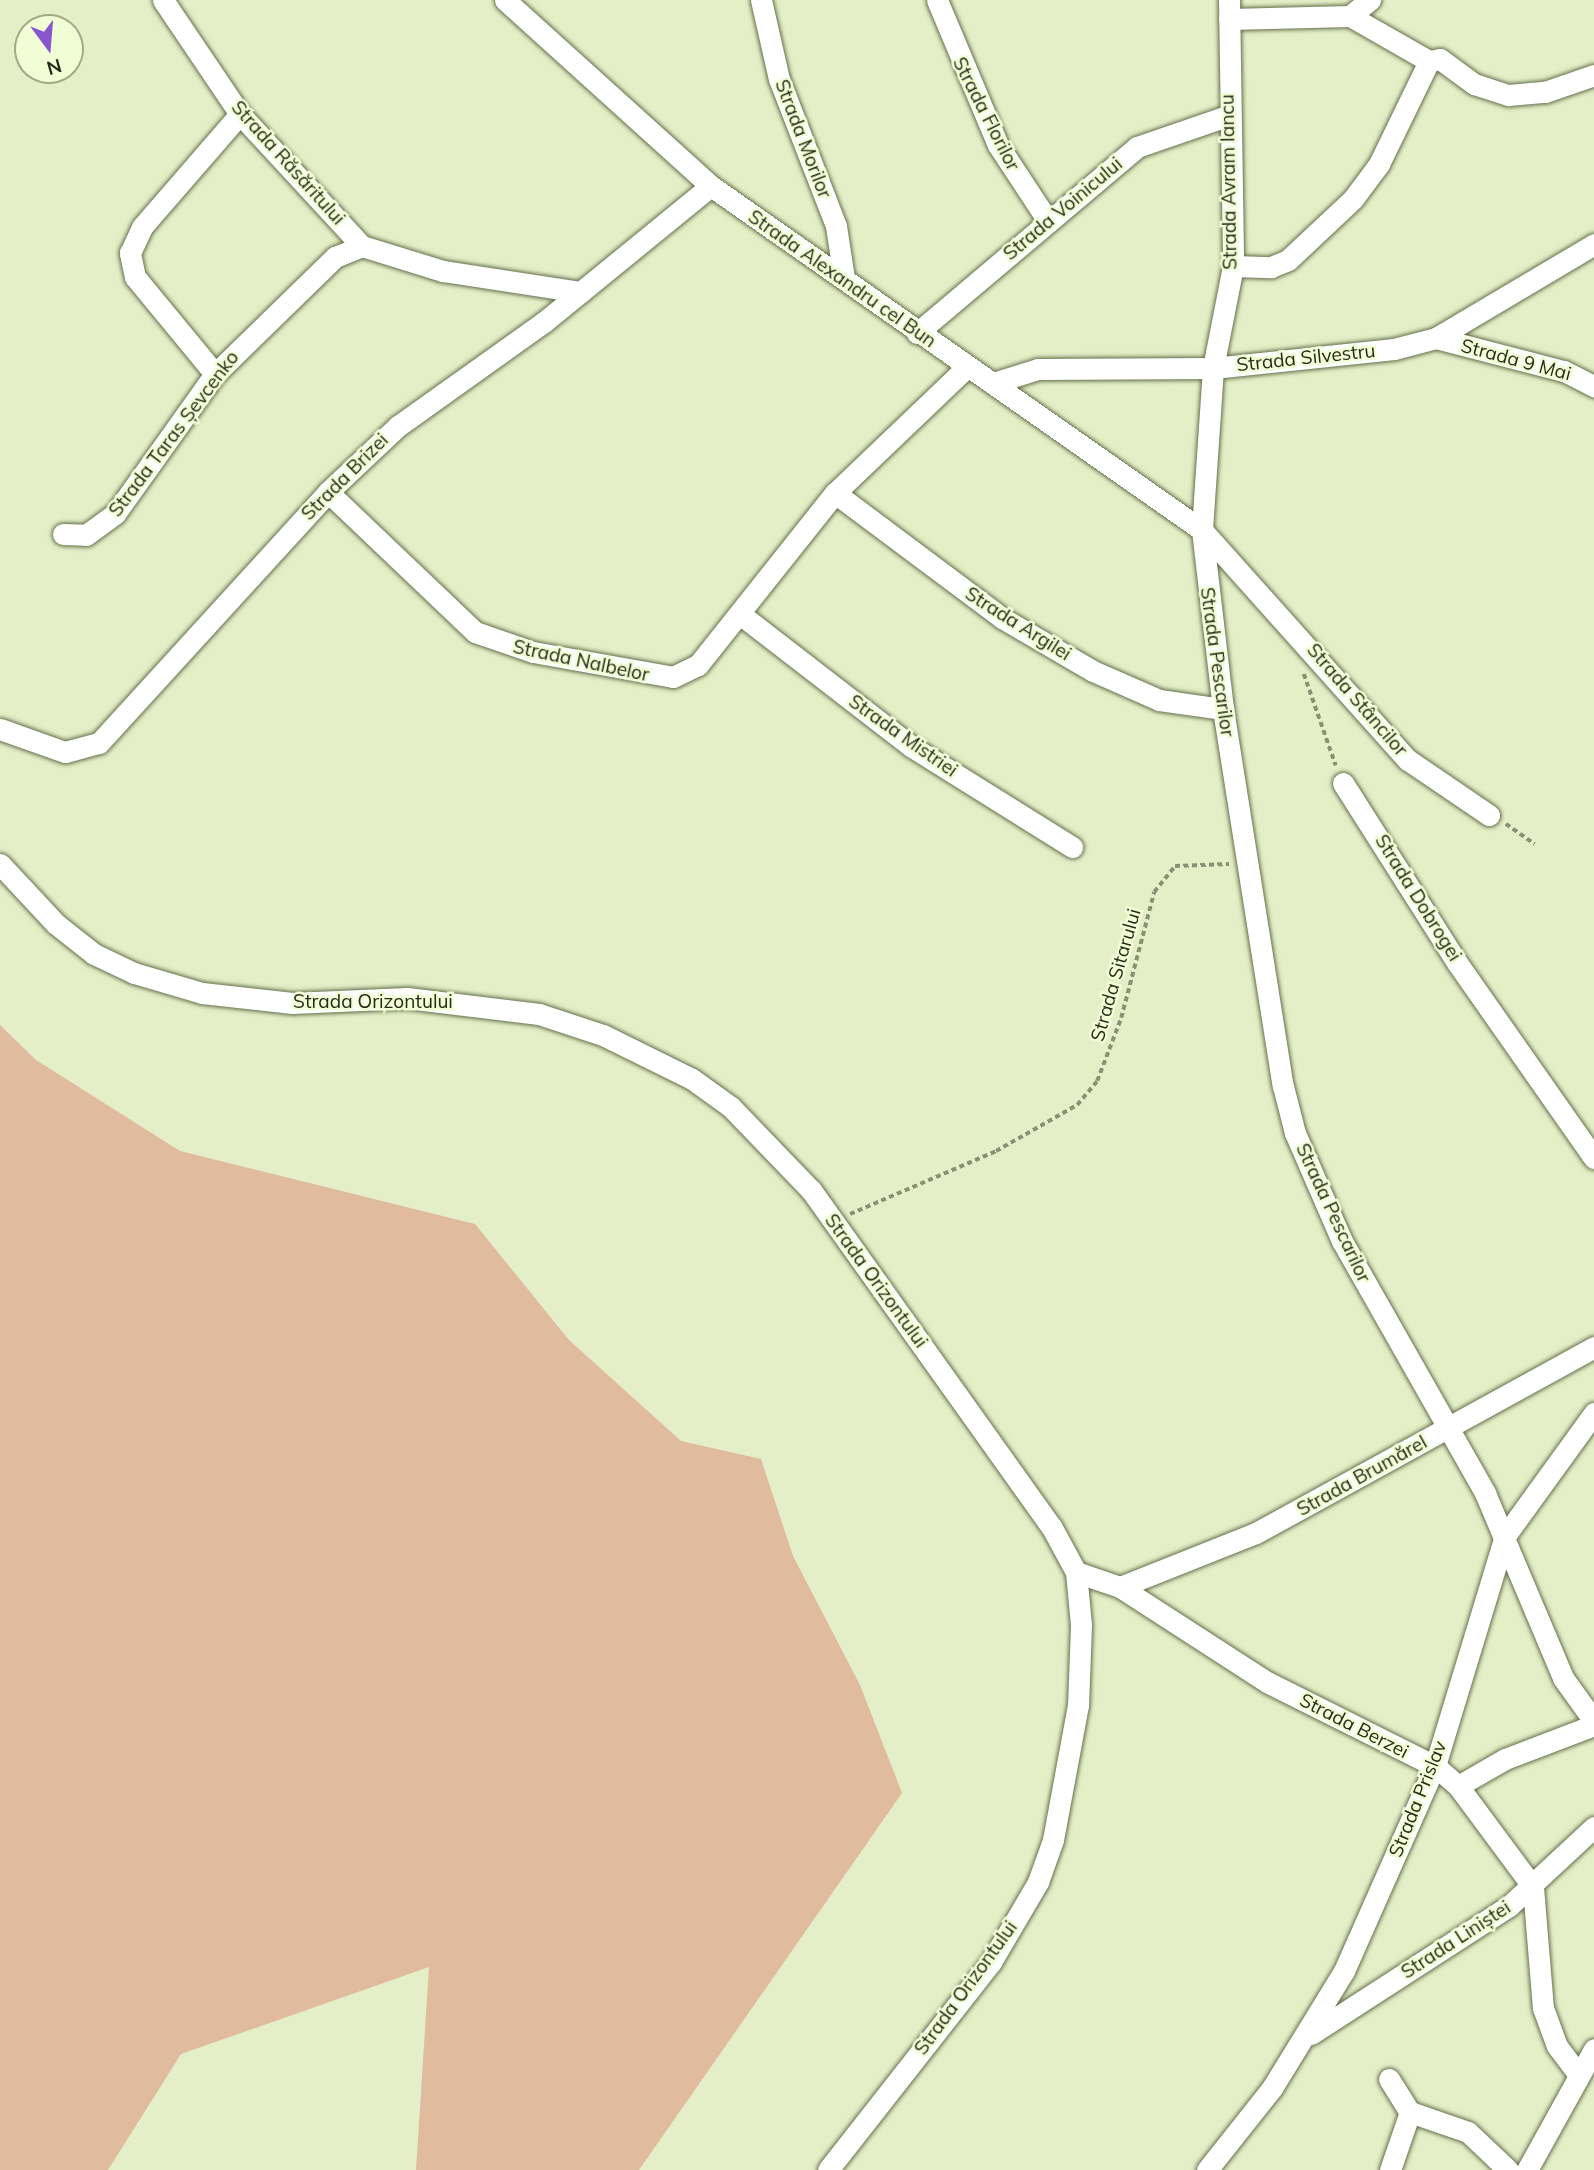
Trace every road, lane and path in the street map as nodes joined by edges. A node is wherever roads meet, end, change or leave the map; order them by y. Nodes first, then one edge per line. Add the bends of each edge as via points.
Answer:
1 (505, 0) edge
2 (761, 0) edge
3 (937, 0) edge
4 (1370, 0) edge
5 (166, 4) edge
6 (1229, 9) edge
7 (1350, 16) junction
8 (1429, 61) junction
9 (1594, 75) edge
10 (240, 114) junction
11 (1227, 116) junction
12 (711, 186) junction
13 (1048, 221) junction
14 (1594, 244) edge
15 (362, 246) junction
16 (1233, 266) junction
17 (844, 278) junction
18 (580, 292) junction
19 (917, 333) junction
20 (1436, 338) junction
21 (967, 367) junction
22 (1213, 368) junction
23 (215, 373) junction
24 (993, 383) junction
25 (1594, 386) edge
26 (328, 492) junction
27 (835, 493) junction
28 (1202, 530) junction
29 (63, 534) dead end
30 (740, 614) junction
31 (1301, 666) dead end
32 (1223, 709) junction
33 (0, 729) edge
34 (1343, 783) joint
35 (1489, 815) joint
36 (1535, 844) dead end
37 (1072, 847) dead end
38 (0, 864) edge
39 (1248, 869) junction
40 (1594, 1158) edge
41 (833, 1221) junction
42 (1594, 1347) edge
43 (1594, 1412) edge
44 (1450, 1427) junction
45 (1504, 1536) junction
46 (1076, 1572) junction
47 (1120, 1587) junction
48 (1594, 1723) edge
49 (1436, 1766) junction
50 (1458, 1786) junction
51 (1594, 1828) edge
52 (1533, 1887) junction
53 (1307, 2037) junction
54 (1594, 2049) edge
55 (1579, 2075) junction
56 (1389, 2079) dead end
57 (1410, 2112) junction
58 (828, 2170) edge
59 (1207, 2170) edge
60 (1390, 2170) edge
61 (1508, 2170) edge
62 (1527, 2170) edge

1 - 12 street, Strada Alexandru cel Bun
2 - 17 street, Strada Morilor via 779,79 836,226
3 - 13 street, Strada Florilor via 998,145
4 - 7 street
5 - 10 street, Strada Răsăritului
6 - 7 street
6 - 11 street, Strada Avram Iancu
7 - 8 street
8 - 9 street via 1440,59 1474,84 1508,95 1545,92
8 - 16 street via 1379,164 1353,199 1288,260 1271,267
10 - 15 street, Strada Răsăritului
10 - 23 street via 142,228 130,253 135,277
11 - 13 street, Strada Voinicului via 1137,147
11 - 16 street, Strada Avram Iancu
12 - 17 street, Strada Alexandru cel Bun
12 - 18 street, Strada Brizei
13 - 19 street, Strada Voinicului
14 - 20 street, Strada Silvestru
15 - 18 street via 443,271
15 - 23 street, Strada Taras Șevcenko via 335,257
16 - 22 street, Strada Avram Iancu
17 - 19 street, Strada Alexandru cel Bun
18 - 26 street, Strada Brizei via 398,426
19 - 21 street, Strada Alexandru cel Bun
20 - 22 street, Strada Silvestru via 1394,349
20 - 25 street, Strada 9 Mai via 1564,371
21 - 24 street, Strada Alexandru cel Bun
21 - 27 street, Strada Nalbelor
22 - 24 street, Strada Silvestru via 1098,364 1038,369
22 - 28 street, Strada Avram Iancu
23 - 29 street, Strada Taras Șevcenko via 116,514 86,536
24 - 28 street, Strada Alexandru cel Bun
26 - 30 street, Strada Nalbelor via 445,609 500,643 630,674 673,677 698,665
26 - 33 street, Strada Brizei via 99,743 65,752
27 - 30 street, Strada Nalbelor via 786,547
27 - 32 street, Strada Argilei via 1003,618 1093,671 1159,700
28 - 32 street, Strada Pescarilor
28 - 35 street, Strada Stâncilor via 1408,760
30 - 37 street, Strada Mistriei via 912,747
31 - 34 path
32 - 39 street, Strada Pescarilor
34 - 40 street, Strada Dobrogei via 1480,997
35 - 36 path
38 - 41 street, Strada Orizontului via 94,954 202,993 292,1003 407,998 483,1004 603,1035 692,1079 731,1107
39 - 41 path, Strada Sitarului via 1194,861 1164,876 1154,892 1121,1018 1097,1081 1077,1105 996,1151
39 - 44 street, Strada Pescarilor via 1295,1133 1342,1241
41 - 46 street, Strada Orizontului via 1051,1527
42 - 44 street, Strada Brumărel
43 - 45 street, Strada Prislav
44 - 45 street, Strada Pescarilor
44 - 47 street, Strada Brumărel via 1256,1532
45 - 48 street, Strada Pescarilor via 1563,1678
45 - 49 street, Strada Prislav
46 - 47 street, Strada Berzei
46 - 58 street, Strada Orizontului via 1079,1705 1067,1791 1038,1882 990,1962
47 - 49 street, Strada Berzei via 1267,1682
48 - 50 street via 1505,1759
49 - 50 street, Strada Berzei
49 - 53 street, Strada Prislav via 1344,1971
50 - 52 street, Strada Berzei
51 - 52 street, Strada Liniștei
52 - 53 street, Strada Liniștei
52 - 55 street via 1543,2008 1557,2046
53 - 59 street, Strada Prislav
54 - 55 street
55 - 62 street
56 - 57 street
57 - 60 street
57 - 61 street via 1468,2132

